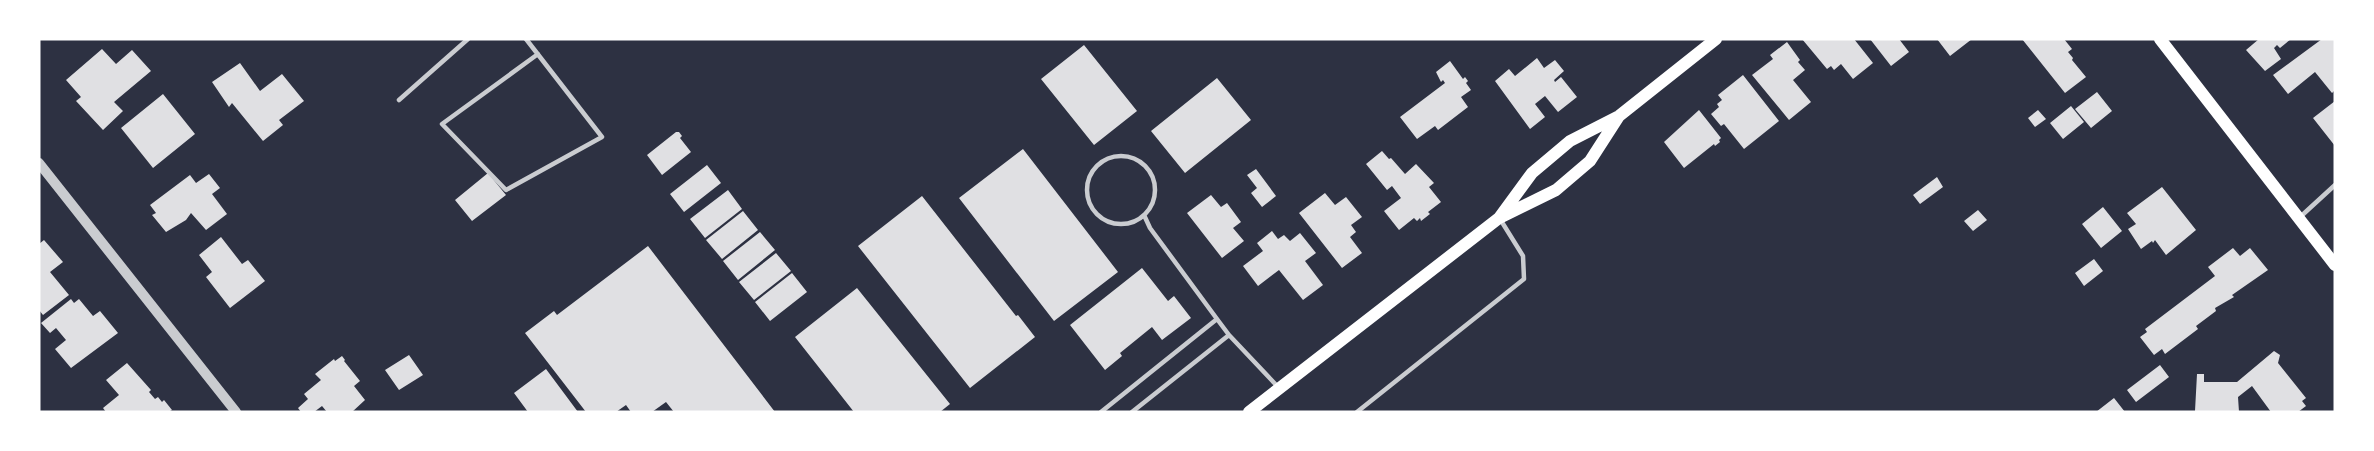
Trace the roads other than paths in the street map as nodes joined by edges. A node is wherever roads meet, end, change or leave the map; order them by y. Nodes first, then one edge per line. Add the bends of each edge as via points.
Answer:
1 (468, 39) edge
2 (526, 39) edge
3 (1716, 39) edge
4 (2160, 39) edge
5 (538, 54) junction
6 (399, 100) dead end
7 (1619, 116) junction
8 (39, 163) edge
9 (2335, 185) edge
10 (1144, 215) junction
11 (1499, 218) junction
12 (2298, 218) junction
13 (2335, 265) edge
14 (1217, 319) junction
15 (1229, 335) junction
16 (1279, 388) junction
17 (236, 412) edge
18 (1101, 412) edge
19 (1132, 412) edge
20 (1249, 412) edge
21 (1357, 412) edge

1 - 6 lane
2 - 5 lane
3 - 7 main road
4 - 12 main road
5 - 5 lane via 602,137 506,190 442,124
7 - 11 main road via 1570,141 1532,173
7 - 11 main road via 1590,161 1556,190
8 - 17 street
9 - 12 lane
10 - 10 lane via 1154,199 1150,172 1124,156 1102,162 1094,170 1087,191 1095,212 1114,223 1135,221
10 - 14 lane
11 - 16 main road
11 - 21 lane via 1523,256 1524,279
12 - 13 main road
14 - 15 lane
14 - 18 lane
15 - 16 lane
15 - 19 lane
16 - 20 main road

